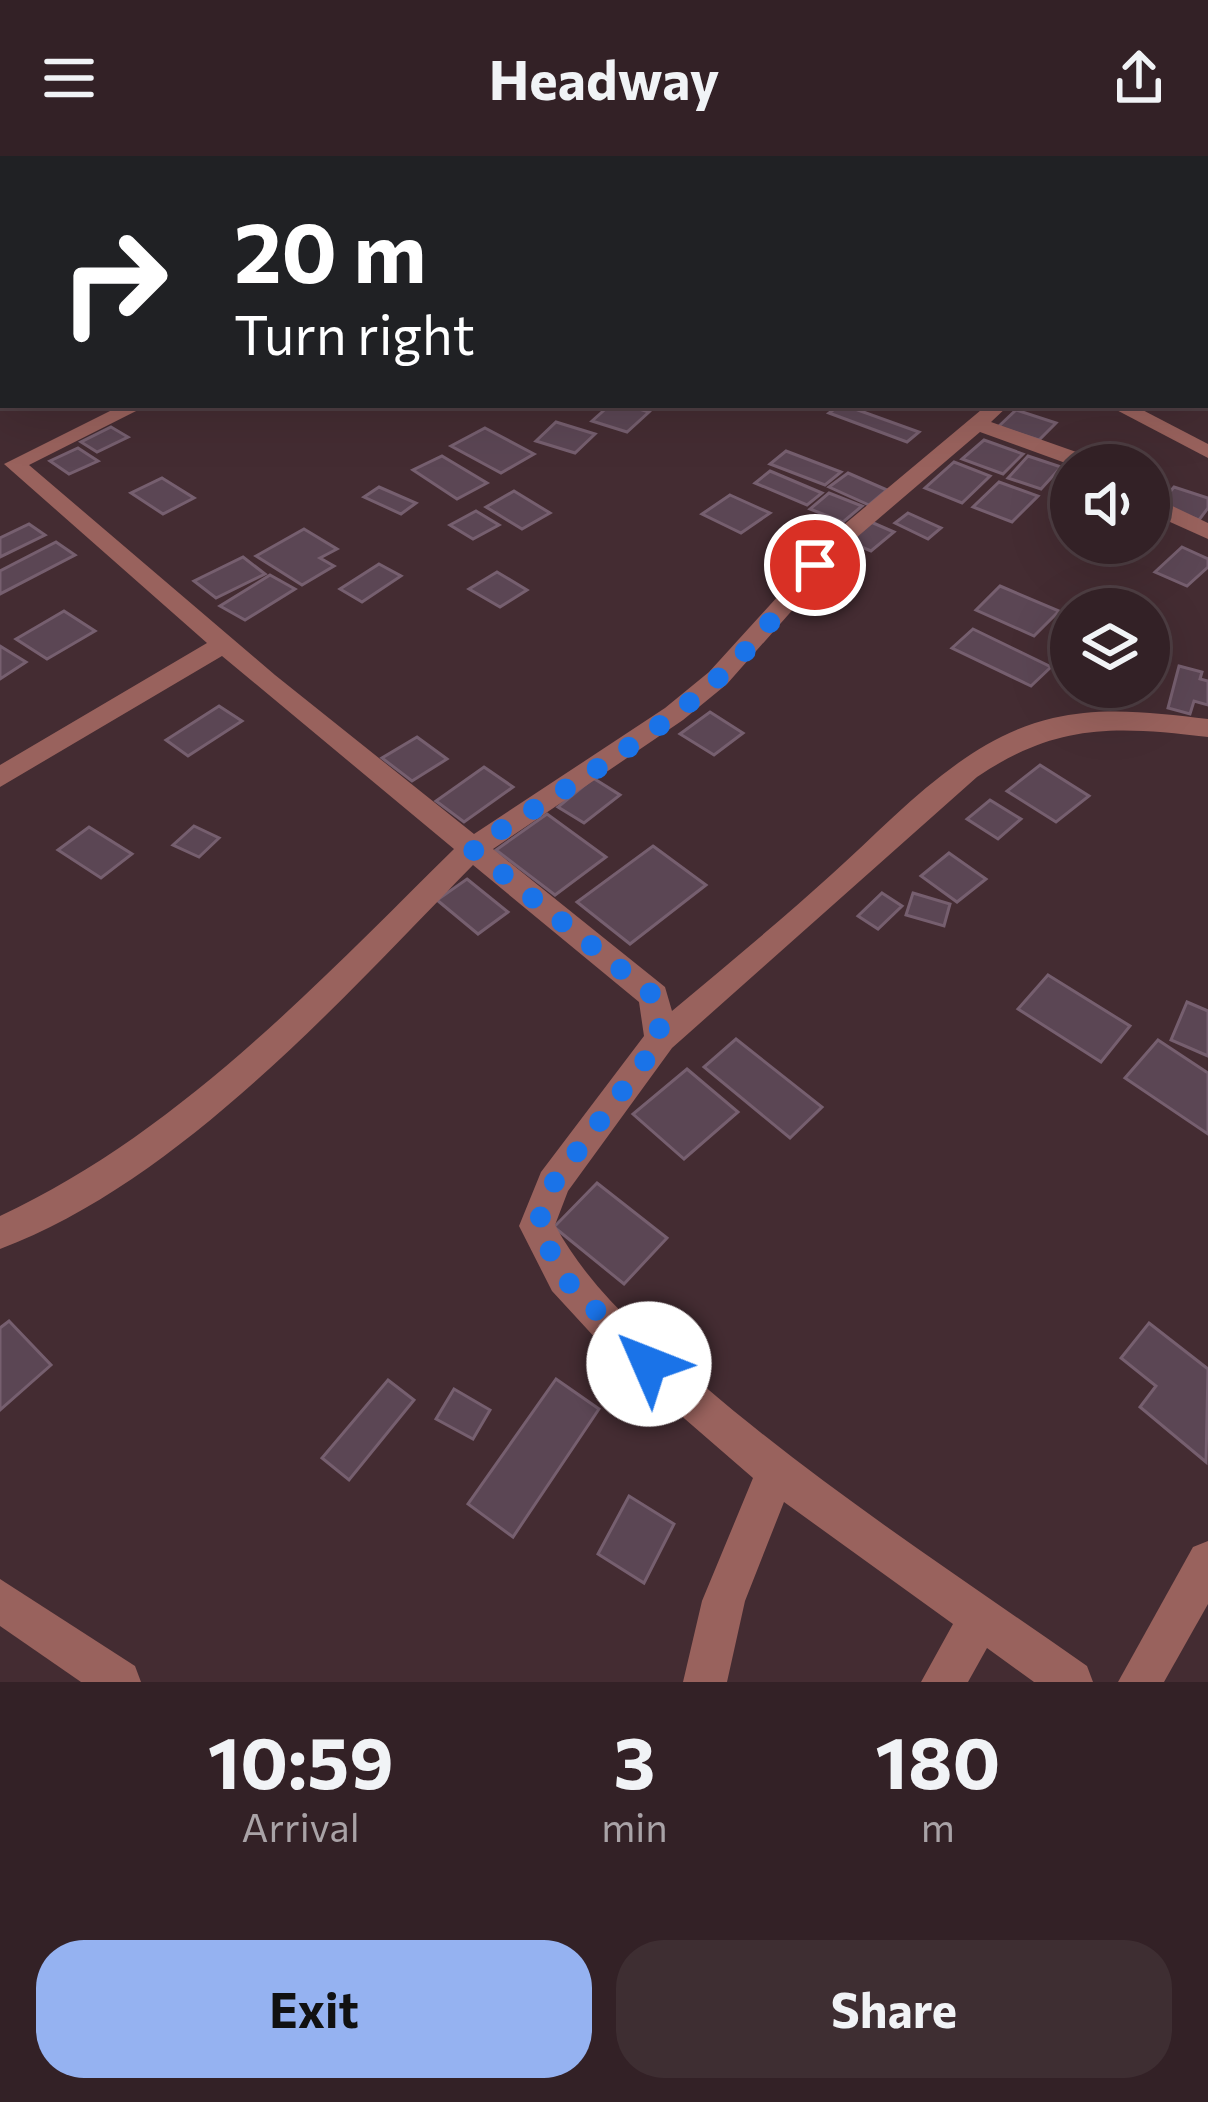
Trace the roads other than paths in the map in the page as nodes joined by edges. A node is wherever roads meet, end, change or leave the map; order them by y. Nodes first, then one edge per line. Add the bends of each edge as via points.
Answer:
1 (131, 408) edge
2 (996, 408) edge
3 (1123, 408) edge
4 (977, 424) junction
5 (1050, 450) edge
6 (1208, 452) edge
7 (5, 463) edge
8 (1170, 514) edge
9 (1208, 532) edge
10 (224, 644) junction
11 (1208, 728) edge
12 (0, 777) edge
13 (472, 849) junction
14 (661, 1039) junction
15 (0, 1233) edge
16 (777, 1472) junction
17 (1208, 1562) edge
18 (0, 1600) edge
19 (981, 1617) junction
20 (119, 1682) edge
21 (705, 1682) edge
22 (943, 1682) edge
23 (1071, 1682) edge
24 (1140, 1682) edge

1 - 7 street
2 - 4 street
3 - 6 street
4 - 5 street
4 - 13 street via 831,549 718,678
7 - 10 street
8 - 9 street
10 - 12 street
10 - 13 street
11 - 14 street via 1104,720 1049,727 1002,751 930,799
13 - 14 street via 654,996
13 - 15 street via 308,1014 191,1114 85,1191
14 - 16 street via 553,1184 537,1226 565,1279 623,1342
16 - 19 street
16 - 21 street via 716,1621
17 - 24 street
18 - 20 street
19 - 22 street
19 - 23 street

